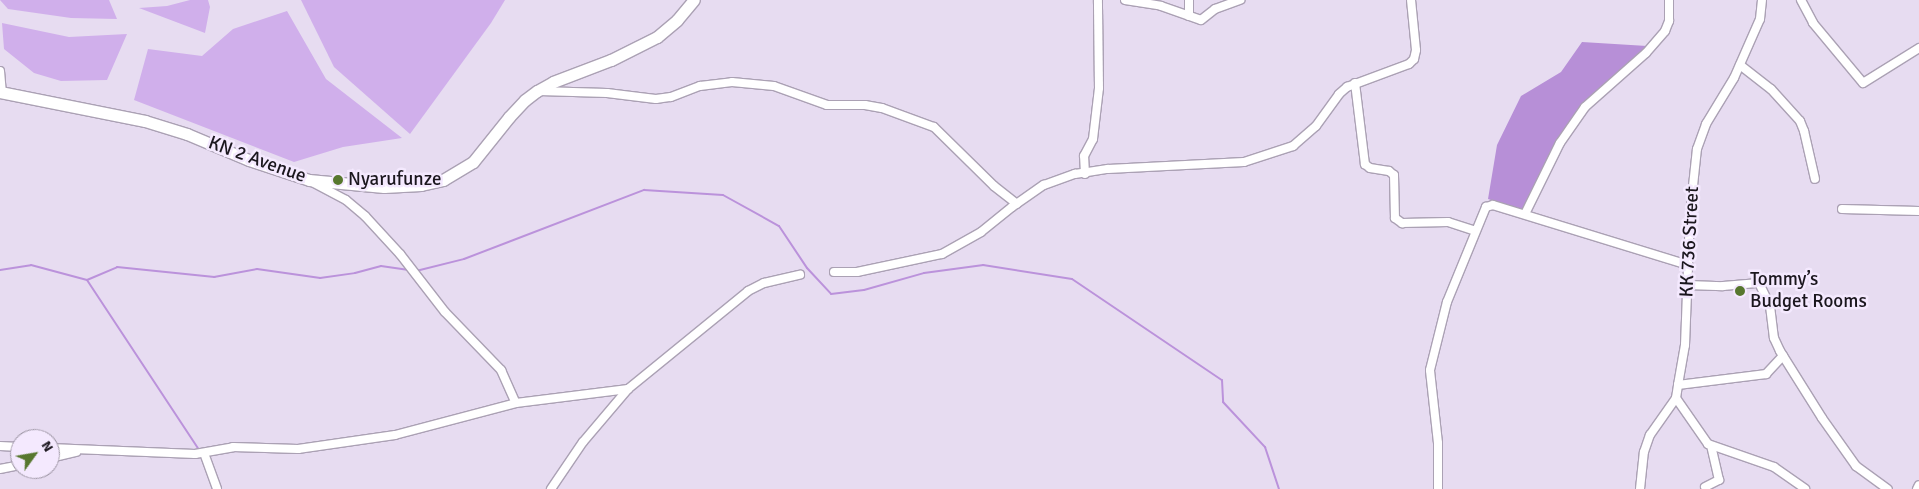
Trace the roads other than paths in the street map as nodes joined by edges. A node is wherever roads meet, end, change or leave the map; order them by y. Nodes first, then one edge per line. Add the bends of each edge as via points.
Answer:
1 (694, 0) edge
2 (1098, 0) edge
3 (1125, 0) edge
4 (1189, 0) edge
5 (1240, 0) edge
6 (1412, 0) edge
7 (1670, 0) edge
8 (1762, 0) edge
9 (1801, 0) edge
10 (1189, 16) junction
11 (1919, 48) edge
12 (1740, 65) junction
13 (0, 71) edge
14 (1355, 83) junction
15 (537, 91) junction
16 (1, 92) edge
17 (1085, 174) junction
18 (1815, 179) dead end
19 (309, 180) junction
20 (1017, 204) junction
21 (1842, 210) dead end
22 (1919, 211) edge
23 (1525, 214) junction
24 (1475, 231) junction
25 (1688, 265) junction
26 (834, 272) dead end
27 (800, 275) dead end
28 (1688, 285) junction
29 (1783, 356) junction
30 (1678, 384) junction
31 (628, 389) junction
32 (1676, 398) junction
33 (516, 403) junction
34 (1711, 446) junction
35 (60, 449) edge
36 (85, 450) junction
37 (204, 453) junction
38 (60, 456) edge
39 (1919, 485) edge
40 (1705, 487) dead end
41 (217, 489) edge
42 (551, 489) edge
43 (1438, 489) edge
44 (1640, 489) edge
45 (1804, 489) edge
46 (1888, 489) edge
47 (1917, 489) edge

1 - 15 main road, KN 2 Avenue via 678,20 657,37
2 - 17 street via 1099,88 1093,139 1084,156
3 - 10 street via 1161,6
4 - 10 street
5 - 10 street via 1215,9 1204,19
6 - 14 street via 1414,58 1409,64
7 - 23 street via 1665,30 1646,53 1585,106 1560,143
8 - 12 street, KK 736 Street via 1760,19
9 - 11 street via 1813,23 1863,83
12 - 18 street via 1771,89 1803,125
12 - 25 street, KK 736 Street via 1706,124 1697,149
13 - 16 street
14 - 17 street via 1339,94 1316,126 1297,144 1261,158 1244,162 1108,169
14 - 24 street via 1365,164 1394,175 1395,218 1402,223 1448,222
15 - 19 main road, KN 2 Avenue via 509,117 473,162 443,180 384,187
15 - 20 street via 607,93 656,99 700,86 732,82 774,86 827,106 882,108 934,127
16 - 19 main road, KN 2 Avenue via 145,121
17 - 20 street via 1075,174 1044,186
19 - 33 street via 346,200 400,254 445,312 501,370
20 - 26 street via 975,236 942,254 857,272
21 - 22 street
23 - 24 street via 1493,205 1482,212
23 - 25 street
24 - 43 street via 1447,302 1430,370 1438,443
25 - 28 street, KK 736 Street
27 - 31 street via 764,283 748,291
28 - 29 street via 1759,282 1770,306 1774,338
28 - 30 street, KK 736 Street via 1685,345
29 - 30 street via 1766,374
29 - 46 street via 1856,466
30 - 32 street, KK 736 Street
31 - 33 street
31 - 42 street via 588,436
32 - 34 street via 1701,437
32 - 44 street, KK 736 Street via 1650,435 1644,452
33 - 37 street via 395,435 342,444 298,450 233,447
34 - 40 street via 1719,480
34 - 45 street via 1774,467
35 - 36 street
36 - 37 street
36 - 38 street
37 - 41 street
39 - 47 street

